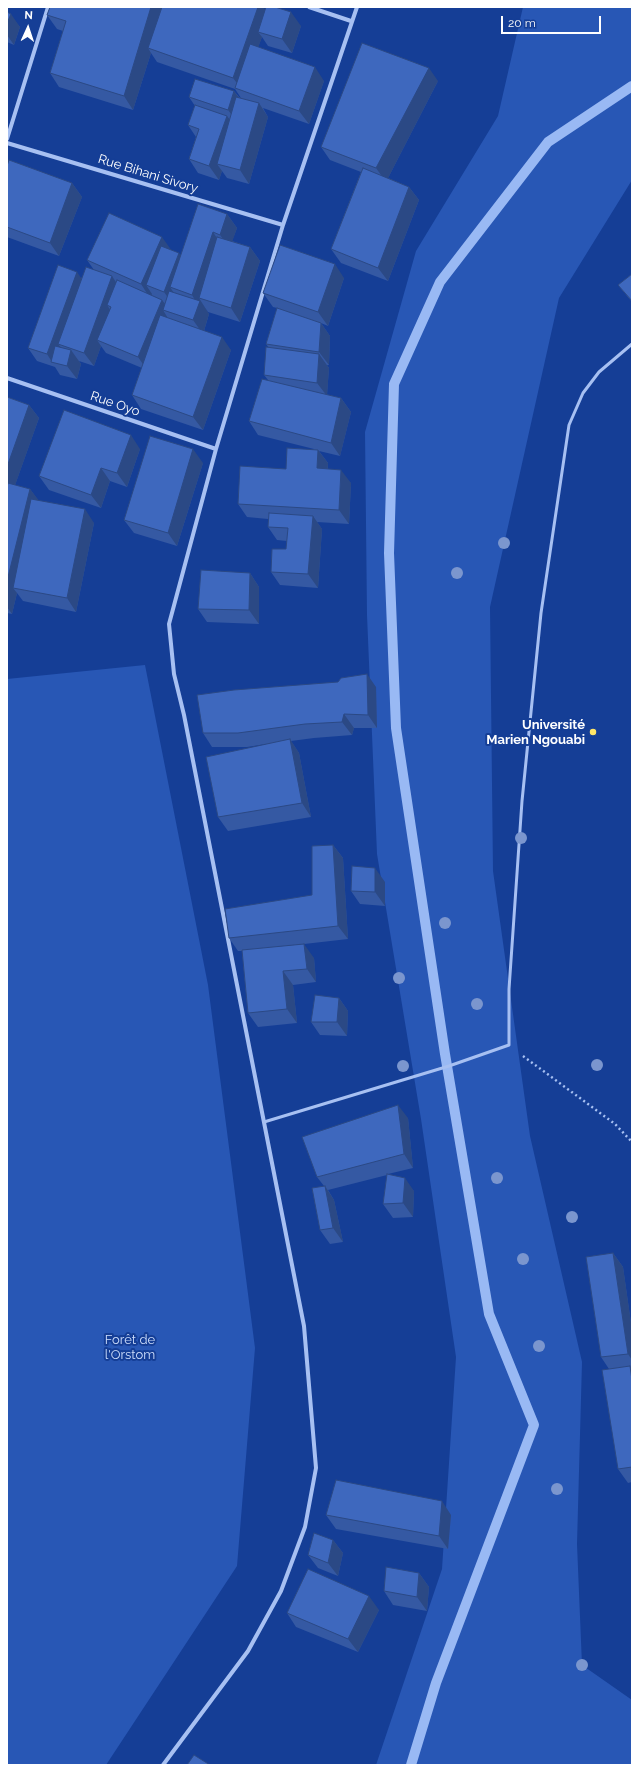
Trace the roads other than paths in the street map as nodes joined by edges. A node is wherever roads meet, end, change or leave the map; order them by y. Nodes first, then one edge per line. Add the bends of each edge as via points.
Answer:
1 (48, 7) edge
2 (309, 7) edge
3 (357, 7) edge
4 (351, 21) junction
5 (7, 139) edge
6 (7, 143) edge
7 (283, 225) junction
8 (632, 344) edge
9 (7, 378) edge
10 (216, 449) junction
11 (264, 1122) junction
12 (163, 1765) edge

1 - 5 street
2 - 4 street
3 - 4 street
4 - 7 street
6 - 7 street, Rue Bihani Sivory
7 - 10 street
8 - 11 lane via 599,372 583,393 569,425 541,613 522,801 509,989 508,1045
9 - 10 street, Rue Oyo
10 - 11 street via 169,624 174,674
11 - 12 street via 304,1326 316,1468 305,1527 281,1591 248,1651

